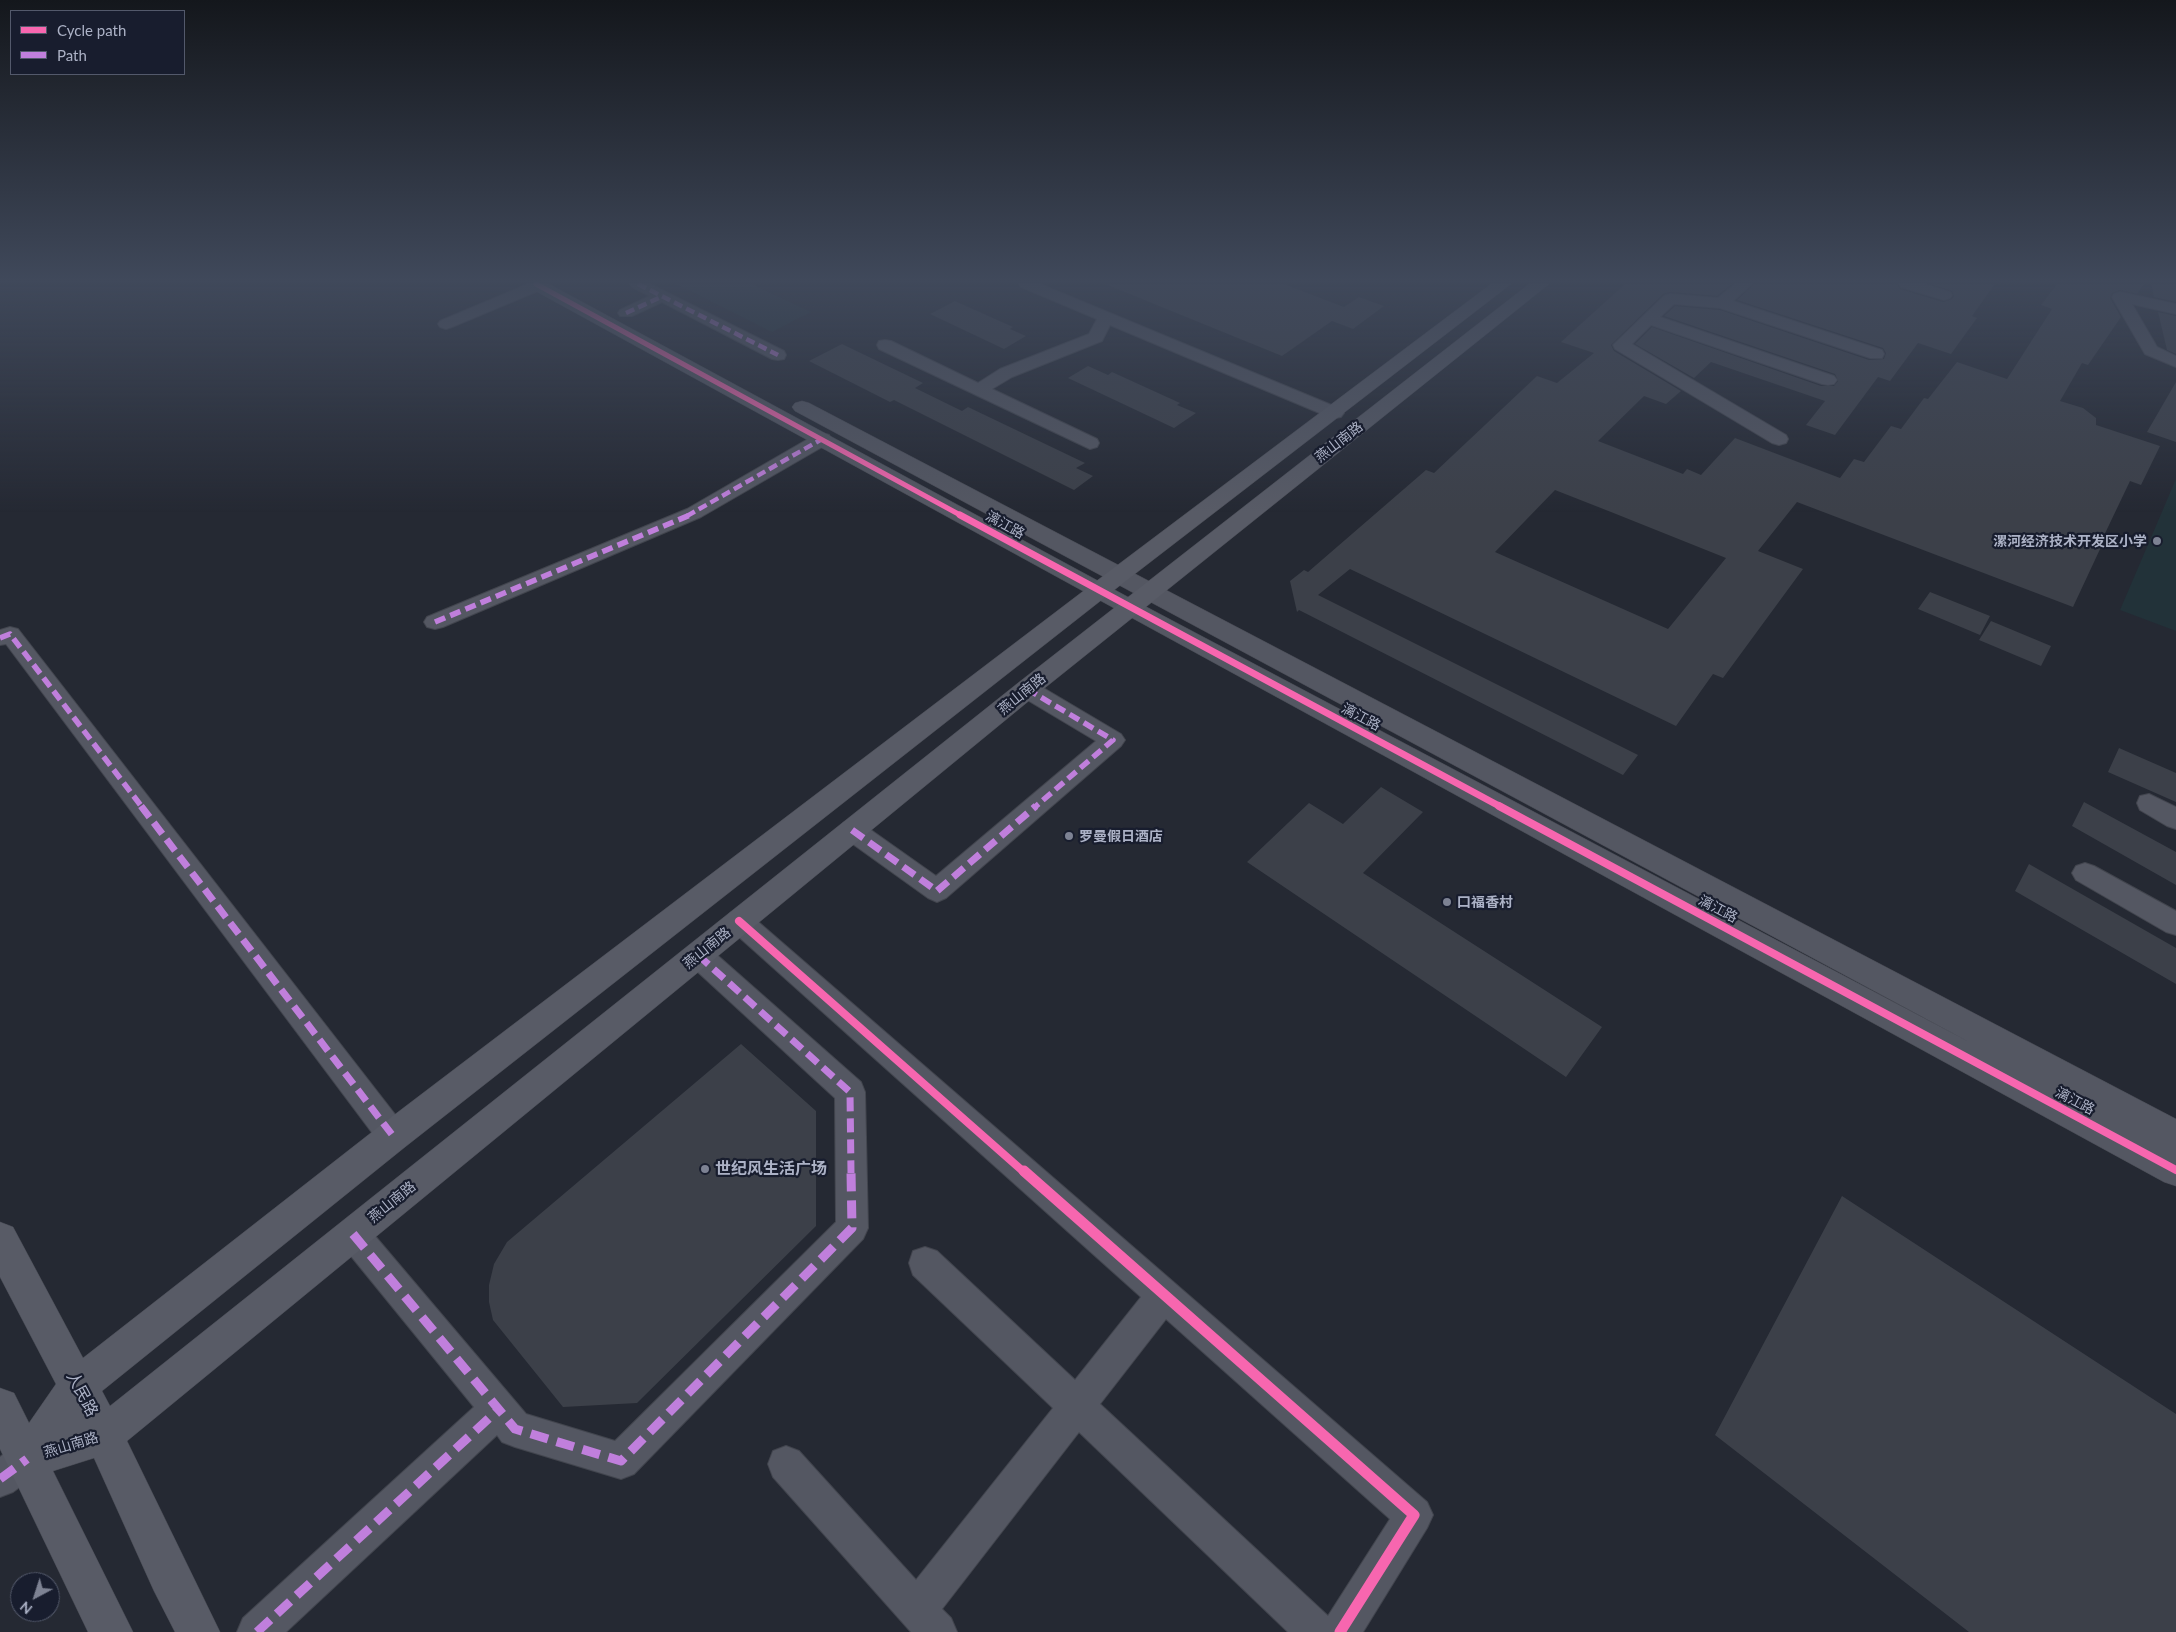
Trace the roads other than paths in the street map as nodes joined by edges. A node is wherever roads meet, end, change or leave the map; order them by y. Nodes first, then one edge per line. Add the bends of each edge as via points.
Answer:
1 (677, 360) edge
2 (711, 360) edge
3 (917, 360) edge
4 (1038, 360) edge
5 (1209, 360) edge
6 (1403, 360) edge
7 (1443, 360) edge
8 (1646, 360) edge
9 (1769, 360) edge
10 (1828, 380) dead end
11 (979, 390) junction
12 (1335, 413) junction
13 (1362, 424) junction
14 (822, 439) junction
15 (1779, 439) dead end
16 (1090, 443) dead end
17 (1110, 583) junction
18 (1140, 600) junction
19 (435, 622) dead end
20 (0, 638) edge
21 (1027, 689) junction
22 (2149, 804) dead end
23 (2176, 819) edge
24 (799, 823) junction
25 (842, 839) junction
26 (2085, 873) dead end
27 (740, 922) junction
28 (2176, 924) edge
29 (698, 955) junction
30 (392, 1136) junction
31 (2176, 1136) edge
32 (2176, 1170) edge
33 (353, 1234) junction
34 (0, 1240) edge
35 (925, 1263) dead end
36 (1163, 1296) junction
37 (78, 1386) junction
38 (1077, 1406) junction
39 (0, 1407) edge
40 (499, 1410) junction
41 (104, 1435) junction
42 (786, 1464) dead end
43 (14, 1469) edge
44 (927, 1621) edge
45 (111, 1632) edge
46 (198, 1632) edge
47 (258, 1632) edge
48 (1316, 1632) edge
49 (1340, 1632) edge

1 - 14 street, 漓江路
2 - 17 street, 漓江路
3 - 11 street
4 - 11 street via 1006,373
5 - 12 street
6 - 12 main road, 燕山南路
7 - 13 main road, 燕山南路
8 - 15 street
9 - 10 street
11 - 16 street
12 - 13 main road
12 - 17 main road, 燕山南路
13 - 18 main road, 燕山南路
14 - 17 street, 漓江路
14 - 19 street via 694,513
17 - 18 street, 漓江路
17 - 24 main road, 燕山南路
18 - 21 main road, 燕山南路
18 - 31 street, 漓江路
18 - 32 street, 漓江路
20 - 30 street via 10,634
21 - 25 main road, 燕山南路
21 - 25 street via 1113,740 937,891
22 - 23 street
24 - 25 main road
24 - 30 main road, 燕山南路
25 - 27 main road, 燕山南路
26 - 28 street
27 - 29 main road, 燕山南路
27 - 36 street
29 - 33 main road, 燕山南路
29 - 40 street via 850,1092 852,1228 621,1461 515,1429
30 - 37 main road, 燕山南路
33 - 40 street
33 - 41 main road, 燕山南路
34 - 37 main road, 人民路
35 - 38 street
36 - 38 street
36 - 49 street via 1414,1515
37 - 41 main road, 人民路
37 - 43 main road, 燕山南路
38 - 44 street
38 - 48 street
39 - 43 main road
40 - 47 street
41 - 43 main road, 燕山南路
41 - 46 main road, 人民路
42 - 44 street
43 - 45 main road

